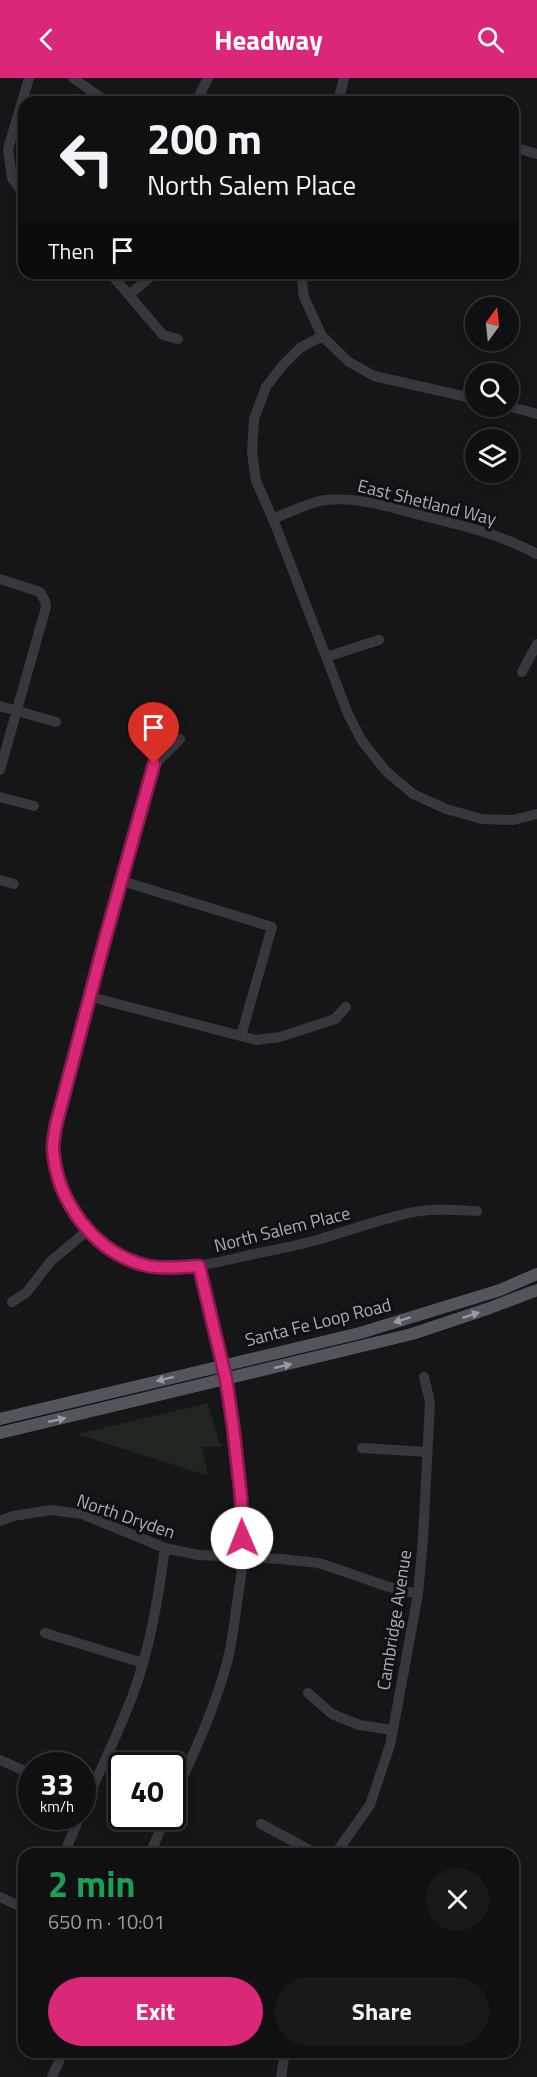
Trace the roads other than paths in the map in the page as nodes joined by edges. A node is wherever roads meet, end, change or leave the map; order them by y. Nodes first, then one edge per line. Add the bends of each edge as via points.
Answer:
1 (29, 78) edge
2 (74, 78) edge
3 (208, 78) edge
4 (344, 78) edge
5 (24, 96) edge
6 (99, 96) edge
7 (199, 96) edge
8 (341, 96) edge
9 (18, 115) edge
10 (519, 149) edge
11 (537, 154) edge
12 (18, 186) edge
13 (115, 279) edge
14 (148, 279) edge
15 (302, 279) edge
16 (129, 295) junction
17 (322, 336) junction
18 (178, 339) dead end
19 (465, 397) edge
20 (519, 409) edge
21 (537, 414) edge
22 (273, 519) junction
23 (537, 554) edge
24 (0, 579) edge
25 (379, 640) dead end
26 (537, 644) edge
27 (326, 657) junction
28 (522, 672) dead end
29 (0, 706) edge
30 (17, 711) junction
31 (57, 722) dead end
32 (180, 739) dead end
33 (0, 770) edge
34 (0, 797) edge
35 (34, 806) dead end
36 (537, 814) edge
37 (0, 880) edge
38 (122, 881) junction
39 (14, 884) dead end
40 (90, 997) junction
41 (346, 1007) dead end
42 (241, 1036) junction
43 (477, 1211) dead end
44 (88, 1230) junction
45 (199, 1266) junction
46 (537, 1274) edge
47 (537, 1290) edge
48 (12, 1302) dead end
49 (222, 1365) junction
50 (424, 1377) dead end
51 (226, 1379) junction
52 (0, 1419) edge
53 (0, 1433) edge
54 (362, 1448) dead end
55 (427, 1452) junction
56 (0, 1521) edge
57 (165, 1548) junction
58 (243, 1558) junction
59 (418, 1594) junction
60 (45, 1633) dead end
61 (143, 1663) junction
62 (308, 1693) dead end
63 (393, 1730) junction
64 (0, 1760) edge
65 (18, 1768) edge
66 (186, 1769) edge
67 (96, 1774) edge
68 (261, 1824) dead end
69 (74, 1830) edge
70 (160, 1830) edge
71 (67, 1848) edge
72 (153, 1848) edge
73 (306, 1848) edge
74 (339, 1848) edge
75 (0, 1898) edge
76 (18, 1906) edge
77 (60, 2058) edge
78 (284, 2058) edge
79 (52, 2077) edge
80 (281, 2077) edge

1 - 5 street
2 - 6 street
3 - 7 street
4 - 8 street
9 - 12 street via 8,149 12,178
10 - 11 street
13 - 16 street
14 - 16 street
15 - 17 street via 304,297
16 - 18 street via 163,335
17 - 19 street via 349,362 374,376
17 - 22 street via 300,348 282,366 266,387 254,419 252,453 256,481
20 - 21 street
22 - 23 street, East Shetland Way via 324,500 372,502 511,540
22 - 27 street
24 - 30 street via 40,592 46,607
25 - 27 street
26 - 28 street
27 - 36 street via 362,741 386,771 413,794 482,819 513,820
29 - 30 street
30 - 31 street
30 - 33 street
32 - 38 street, North Salem Place via 154,764
34 - 35 street
37 - 39 street
38 - 40 street, North Salem Place
38 - 42 street via 272,927
40 - 42 street
40 - 44 street, North Salem Place via 53,1147 64,1195
41 - 42 street via 335,1019 280,1037 256,1040
43 - 45 street, North Salem Place via 411,1212 314,1241
44 - 45 street, North Salem Place via 129,1259 149,1266
44 - 48 street via 50,1263 27,1292
45 - 49 street
46 -> 49 main road, Santa Fe Loop Road via 500,1290 360,1333
51 -> 47 main road, Santa Fe Loop Road via 412,1334
49 - 51 street
49 -> 52 main road, Santa Fe Loop Road
50 - 55 street, Cambridge Avenue via 429,1402
53 -> 51 main road, Santa Fe Loop Road
51 - 58 street via 240,1488
54 - 55 street
55 - 59 street, Cambridge Avenue
56 - 57 street, North Dryden via 51,1510 82,1514
57 - 58 street, North Dryden
57 - 61 street via 157,1607
58 - 59 street, North Dryden via 319,1563
58 - 66 street via 227,1665
59 - 63 street, Cambridge Avenue
60 - 61 street
61 - 67 street via 132,1697
62 - 63 street via 332,1714 359,1725
63 - 74 street, Cambridge Avenue via 370,1804
64 - 65 street
68 - 73 street
69 - 71 street
70 - 72 street
75 - 76 street
77 - 79 street
78 - 80 street

